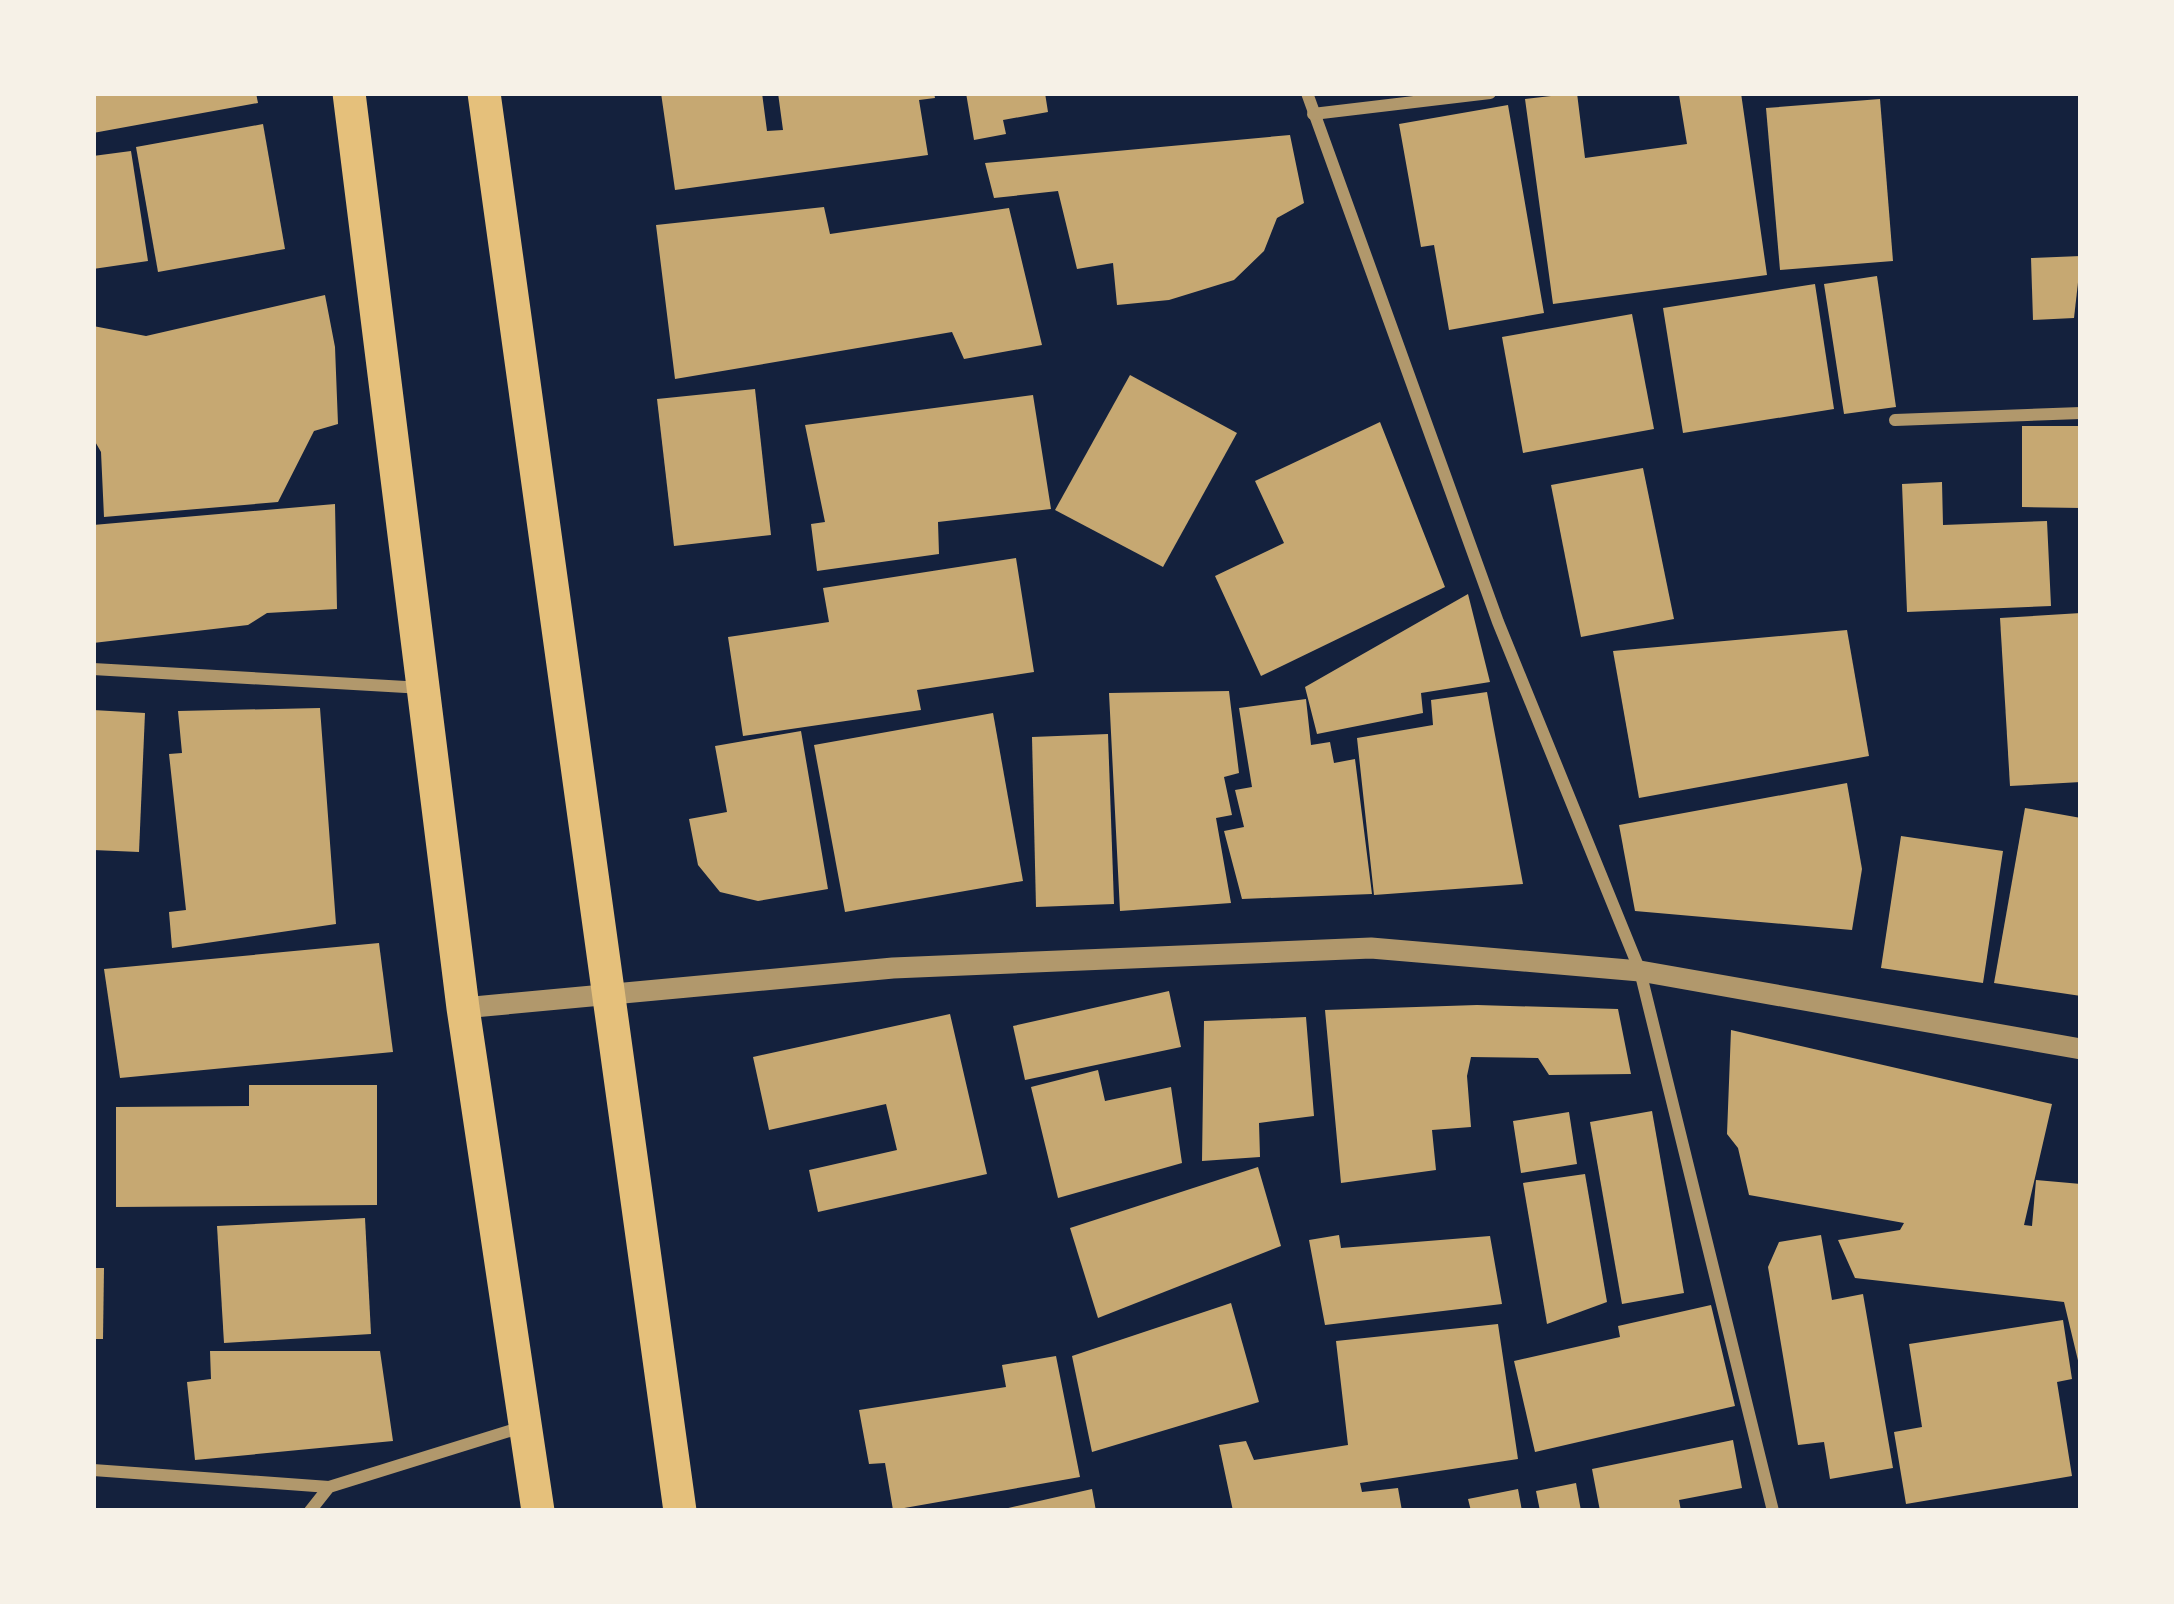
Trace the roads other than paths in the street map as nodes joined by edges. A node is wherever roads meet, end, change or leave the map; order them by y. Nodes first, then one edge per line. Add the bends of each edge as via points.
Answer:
1 (349, 93) edge
2 (484, 93) edge
3 (1307, 93) edge
4 (1490, 93) edge
5 (1313, 114) junction
6 (2081, 413) edge
7 (1895, 420) dead end
8 (93, 668) edge
9 (424, 688) junction
10 (1640, 971) junction
11 (608, 991) junction
12 (463, 1008) junction
13 (2081, 1049) edge
14 (526, 1426) junction
15 (93, 1470) edge
16 (329, 1487) junction
17 (310, 1511) edge
18 (538, 1511) edge
19 (680, 1511) edge
20 (1773, 1511) edge

1 - 9 highway
2 - 11 highway
3 - 5 street
4 - 5 street
5 - 10 street via 1498,622
6 - 7 street
8 - 9 street
9 - 12 highway
10 - 11 street via 1371,948 893,968
10 - 13 street
10 - 20 street
11 - 12 street
11 - 19 highway
12 - 14 highway
14 - 16 street
14 - 18 highway
15 - 16 street
16 - 17 street

